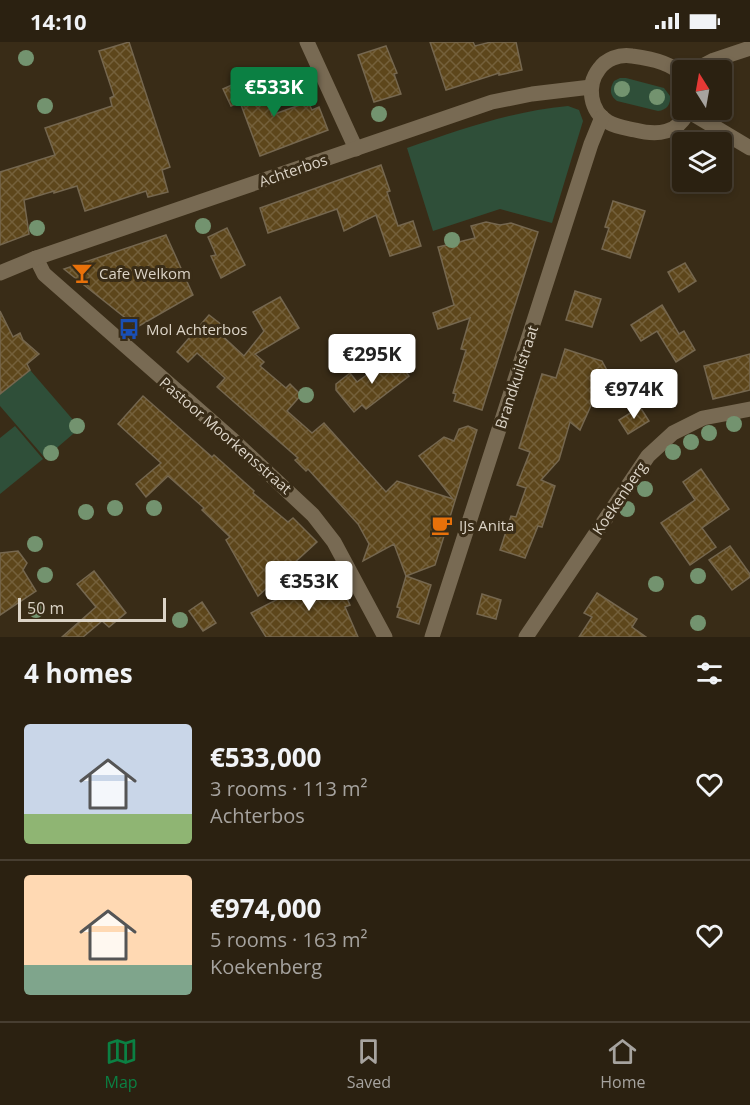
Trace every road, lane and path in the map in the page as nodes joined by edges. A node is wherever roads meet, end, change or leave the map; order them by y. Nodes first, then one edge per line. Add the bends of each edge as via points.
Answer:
1 (307, 42) edge
2 (750, 48) edge
3 (629, 49) edge
4 (714, 60) edge
5 (672, 67) edge
6 (591, 87) junction
7 (602, 117) junction
8 (682, 120) edge
9 (705, 120) edge
10 (750, 148) edge
11 (356, 149) junction
12 (36, 258) junction
13 (0, 273) edge
14 (750, 409) edge
15 (385, 637) edge
16 (432, 637) edge
17 (526, 637) edge

1 - 11 street
2 - 4 street
3 - 5 street
3 - 6 street via 603,64
6 - 7 street via 593,104
6 - 11 street, Achterbos via 492,102
7 - 8 street via 617,126 656,134 672,130
7 - 16 street, Brandkuilstraat
9 - 10 street
11 - 12 street, Achterbos
12 - 13 street, Achterbos
12 - 15 street, Pastoor Moorkensstraat via 44,274 313,515 334,542
14 - 17 street, Koekenberg via 703,418 673,433 648,456

